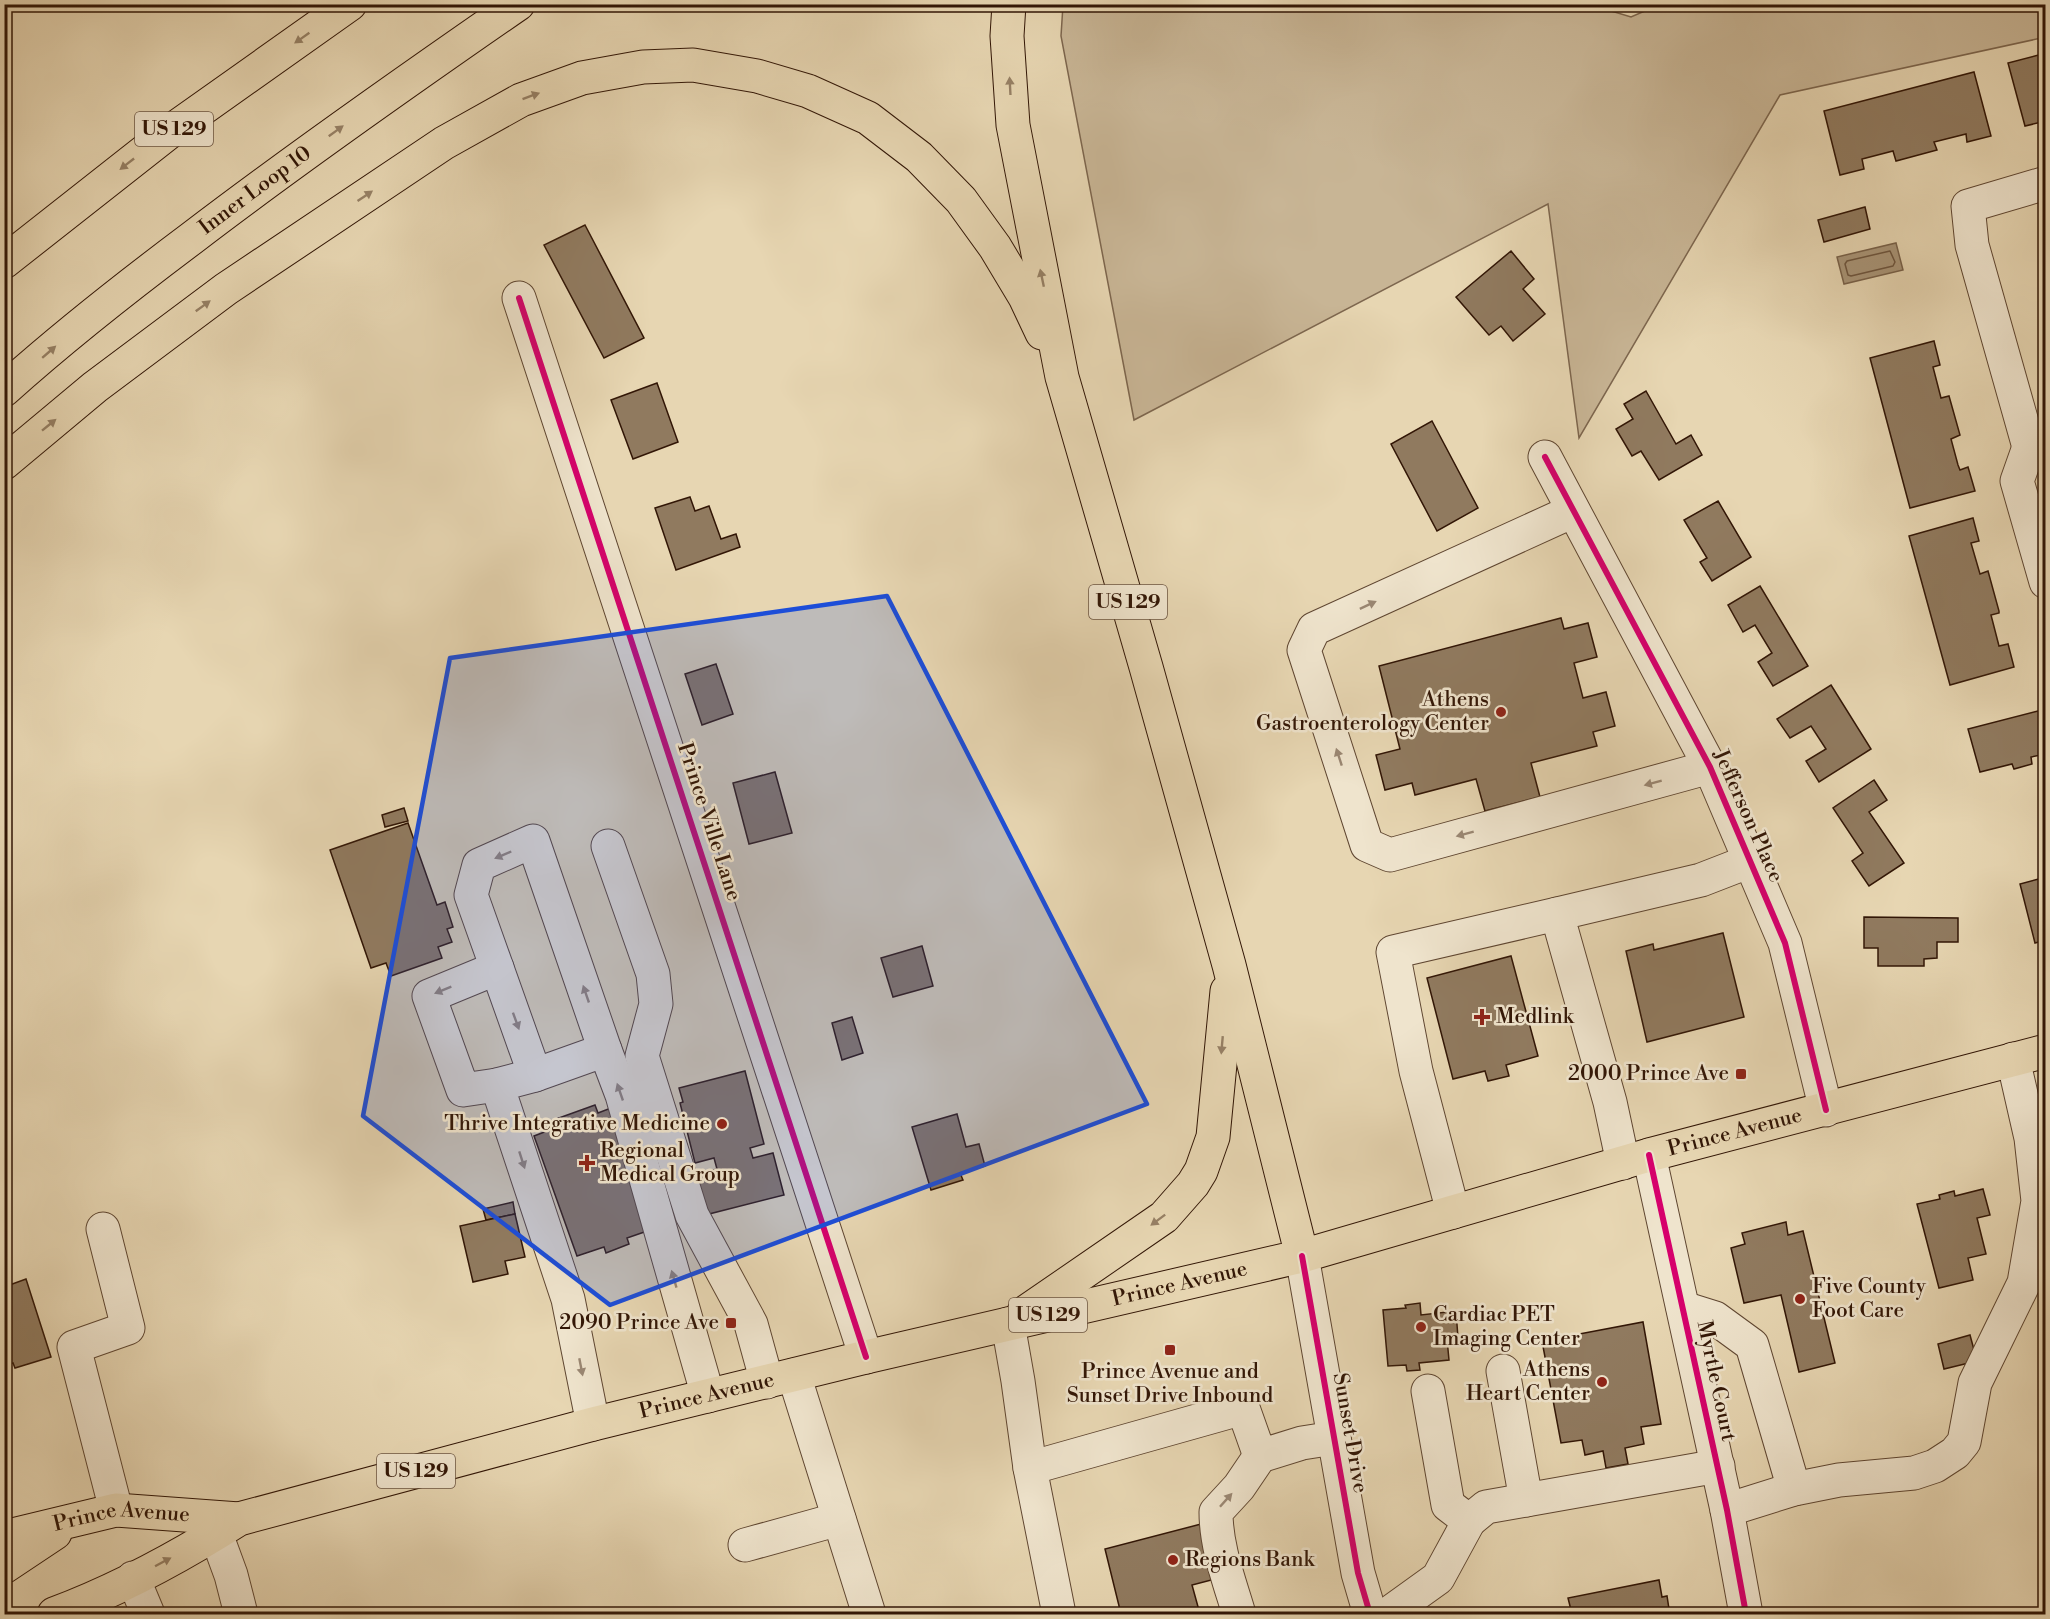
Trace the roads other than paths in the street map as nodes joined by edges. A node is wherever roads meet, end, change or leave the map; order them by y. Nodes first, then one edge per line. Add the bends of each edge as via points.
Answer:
1 (350, 4) edge
2 (518, 4) edge
3 (1009, 4) edge
4 (2046, 183) edge
5 (4, 262) edge
6 (519, 298) dead end
7 (1062, 377) junction
8 (4, 390) edge
9 (2037, 446) edge
10 (1545, 457) dead end
11 (4, 463) edge
12 (1573, 511) junction
13 (2046, 582) edge
14 (1710, 767) junction
15 (608, 846) dead end
16 (1750, 861) junction
17 (1557, 914) junction
18 (1229, 965) junction
19 (497, 968) junction
20 (605, 1050) junction
21 (2046, 1051) edge
22 (2013, 1059) junction
23 (535, 1075) junction
24 (497, 1085) junction
25 (1826, 1110) junction
26 (1636, 1159) junction
27 (1453, 1212) junction
28 (103, 1229) dead end
29 (1302, 1256) junction
30 (1683, 1308) junction
31 (1008, 1324) junction
32 (866, 1357) junction
33 (1503, 1371) dead end
34 (781, 1378) junction
35 (1428, 1391) dead end
36 (708, 1396) junction
37 (593, 1424) junction
38 (1334, 1438) junction
39 (1260, 1456) junction
40 (1718, 1466) junction
41 (1030, 1468) junction
42 (1794, 1489) junction
43 (1526, 1500) junction
44 (116, 1510) junction
45 (1727, 1510) junction
46 (839, 1519) junction
47 (74, 1520) junction
48 (1469, 1521) junction
49 (228, 1526) junction
50 (4, 1537) edge
51 (745, 1545) dead end
52 (4, 1566) edge
53 (133, 1578) junction
54 (54, 1614) edge
55 (148, 1614) edge
56 (241, 1614) edge
57 (869, 1614) edge
58 (1059, 1614) edge
59 (1239, 1614) edge
60 (1370, 1614) edge
61 (1388, 1614) edge
62 (1746, 1614) edge

1 -> 5 main road, US 129 via 168,133
8 -> 2 main road, Inner Loop 10 via 79,326 254,190
7 -> 3 main road, US 129 via 1012,125
4 - 9 street via 1968,206 1972,245
6 - 32 street, Prince Ville Lane
11 -> 7 main road via 95,387 226,289 444,143 521,100 582,78 643,67 693,65 757,76 808,90 868,118 919,157 961,200 1025,297
7 - 18 main road, US 129
9 - 13 street via 2017,481
10 - 12 street, Jefferson Place
12 - 14 street, Jefferson Place
14 -> 12 street via 1390,855 1367,844 1304,650 1314,629
14 - 16 street, Jefferson Place
15 - 34 street via 653,974 656,1004 642,1056 693,1215
16 - 17 street via 1701,880
16 - 25 street, Jefferson Place via 1785,943
17 - 26 street, Myrtle Court via 1610,1102
17 - 27 street via 1393,952 1416,1071
18 - 29 main road, US 129
18 -> 31 main road via 1214,1137 1193,1184 1164,1217
20 -> 19 street via 533,841 479,865 471,895
19 -> 23 street
19 -> 24 street via 429,996 463,1090
20 - 23 street
36 -> 20 street via 622,1095
21 - 22 main road, Prince Avenue
22 - 25 main road, Prince Avenue
22 - 42 street via 2031,1138 2038,1201 2024,1283 1975,1383 1964,1442 1935,1466 1914,1473
23 - 24 street
24 -> 37 street via 568,1299
25 - 26 main road, Prince Avenue
26 - 27 main road, Prince Avenue
26 - 30 street, Myrtle Court
27 - 29 main road, Prince Avenue
28 - 44 street via 128,1328 74,1347
29 - 31 main road, Prince Avenue / US 129
29 - 38 street, Sunset Drive
30 - 40 street, Myrtle Court
30 - 42 street via 1715,1317 1752,1345
31 - 32 main road, Prince Avenue / US 129
31 - 41 street
32 - 34 main road, Prince Avenue / US 129
33 - 43 street
34 - 36 main road, Prince Avenue / US 129
34 - 46 street
35 - 48 street via 1448,1505
36 - 37 main road, Prince Avenue / US 129
37 - 49 main road, Prince Avenue / US 129
38 - 39 street
38 - 60 street, Sunset Drive via 1358,1573
39 - 41 street via 1243,1408
59 -> 39 street via 1219,1547 1216,1512
40 - 43 street
40 - 45 street, Myrtle Court
41 - 58 street
42 - 45 street
43 - 48 street via 1486,1507
44 - 47 main road, Prince Avenue
44 - 49 main road, Prince Avenue
45 - 62 street, Myrtle Court
46 - 51 street
46 - 57 street
47 - 50 main road, Prince Avenue
47 - 52 main road
48 - 61 street via 1438,1578
53 -> 49 main road, Prince Avenue / US 129
49 - 56 street
53 - 54 main road, Prince Avenue / US 129 via 88,1602
53 - 55 street

